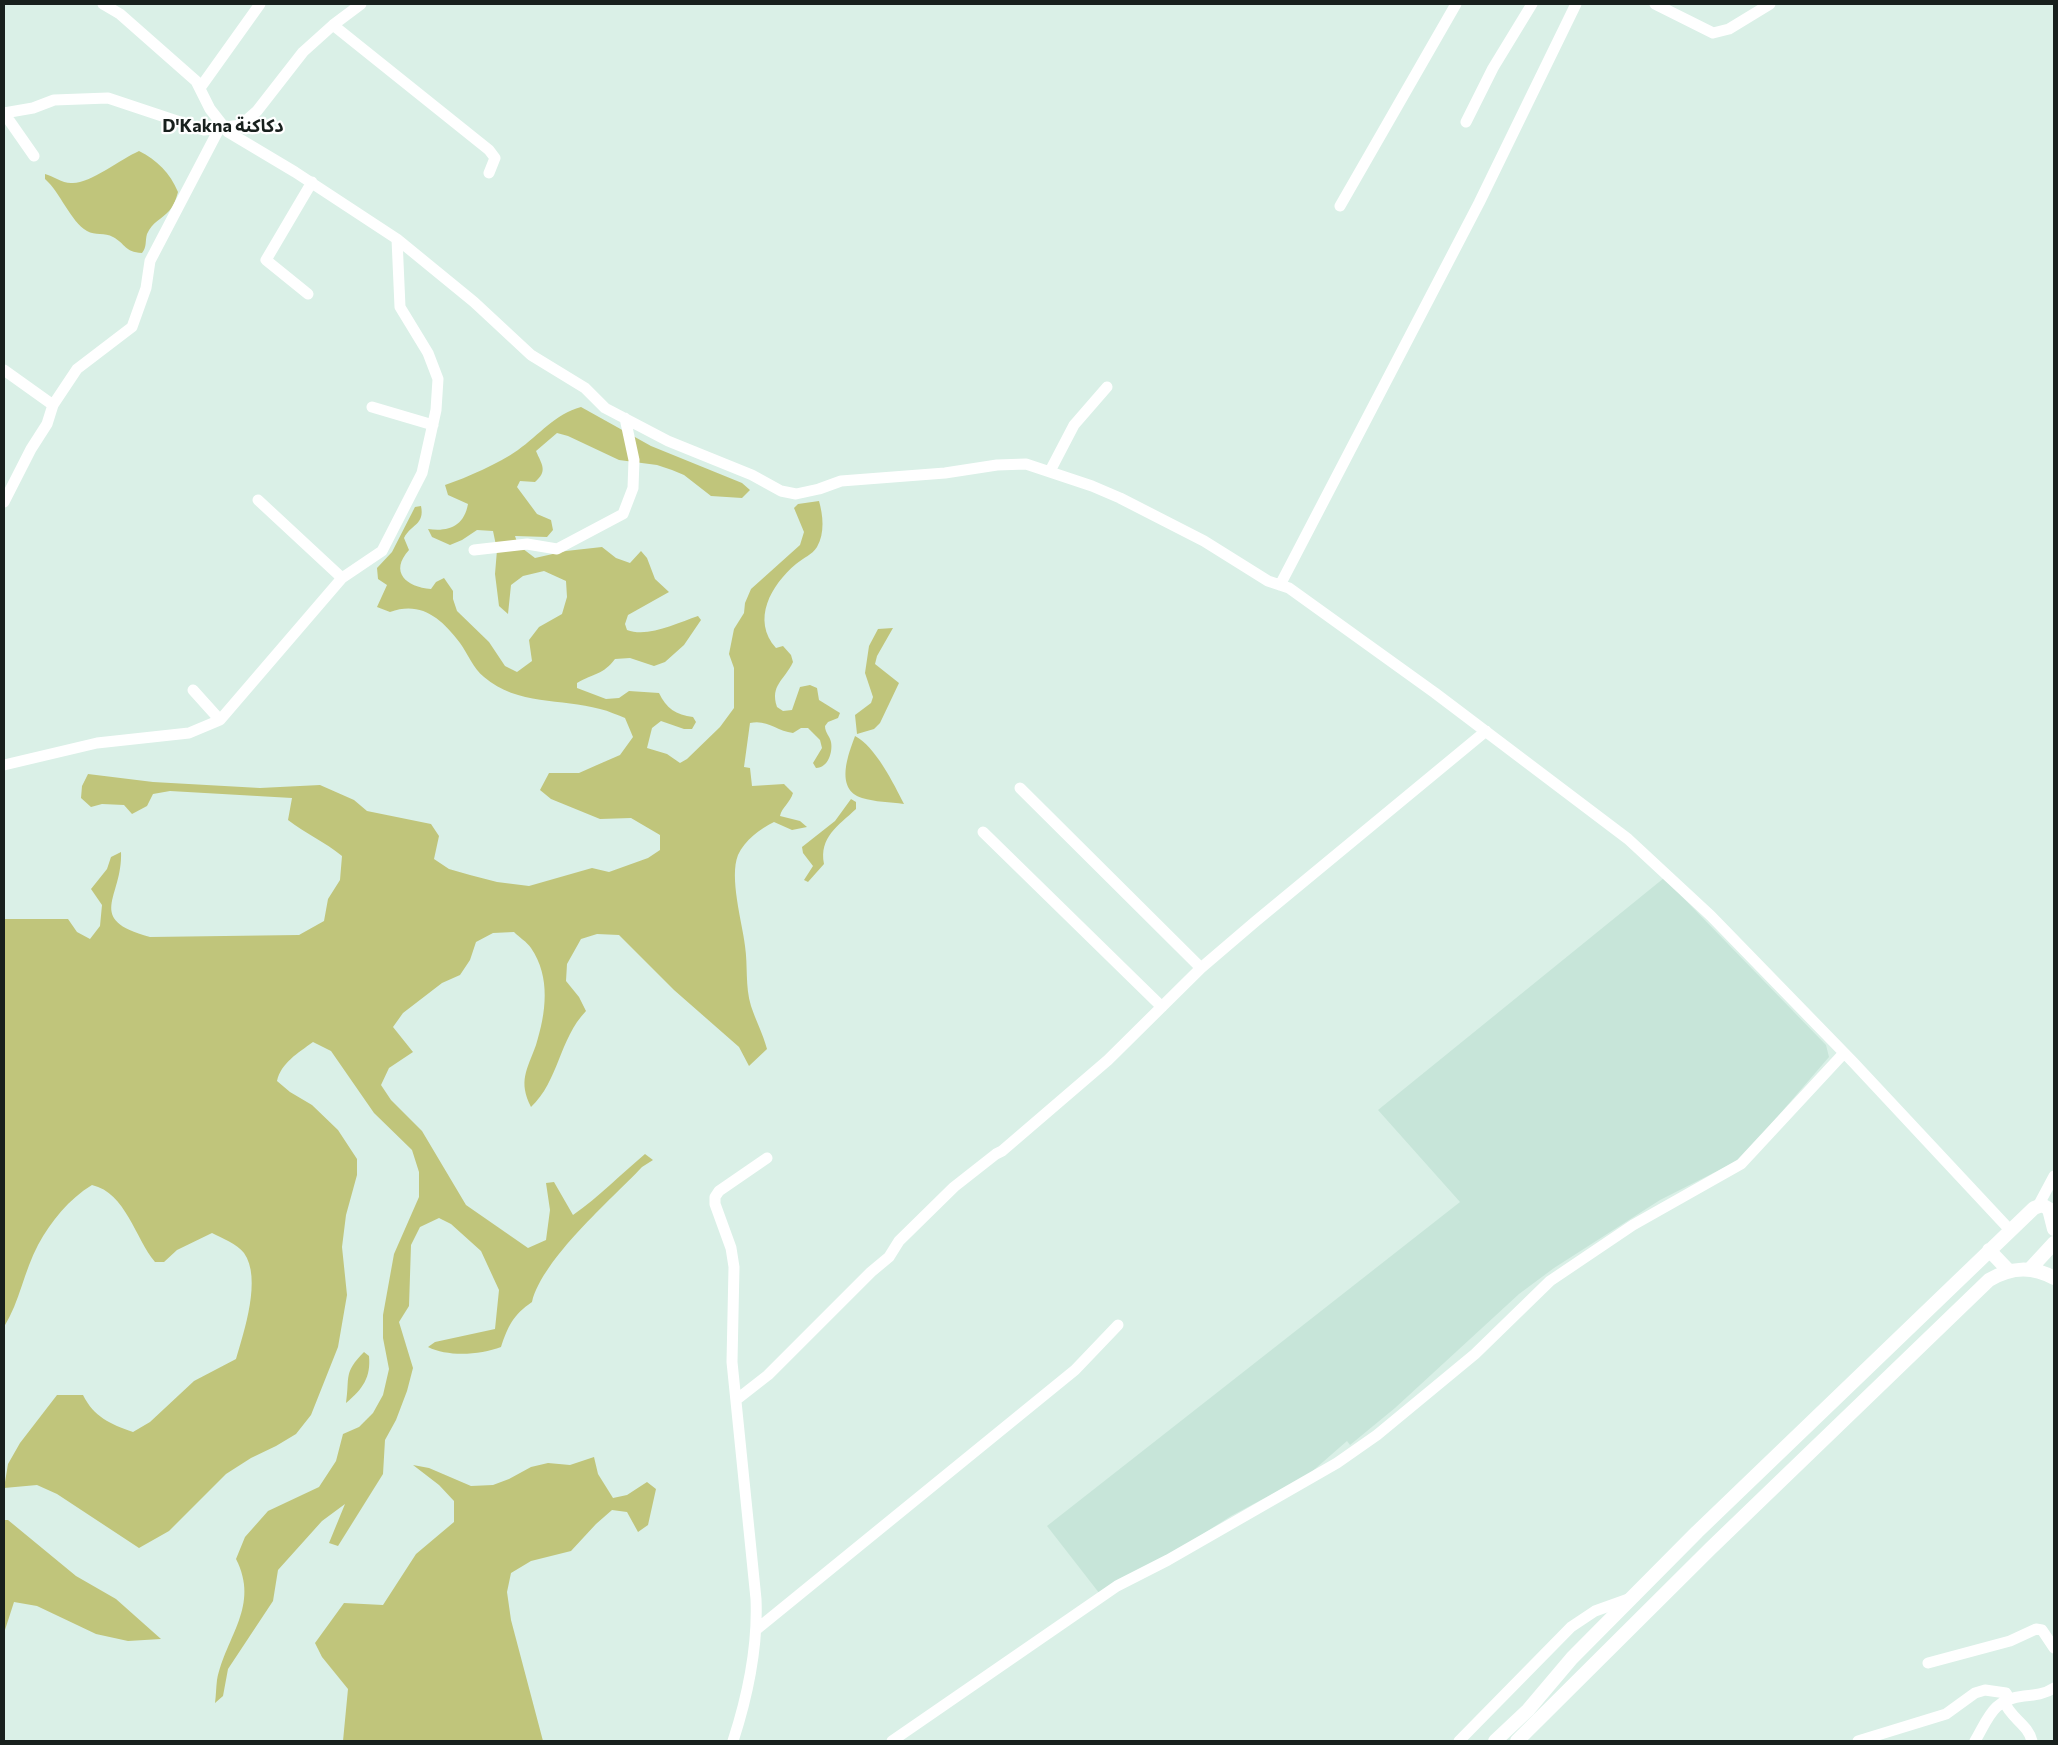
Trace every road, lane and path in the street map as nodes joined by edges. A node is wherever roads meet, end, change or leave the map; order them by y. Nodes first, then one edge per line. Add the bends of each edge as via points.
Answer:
1 (103, 4) edge
2 (260, 4) edge
3 (361, 4) edge
4 (1456, 4) edge
5 (1532, 4) edge
6 (1576, 4) edge
7 (1655, 4) edge
8 (1770, 4) edge
9 (333, 25) junction
10 (200, 88) junction
11 (4, 113) edge
12 (1466, 122) dead end
13 (222, 128) junction
14 (34, 156) dead end
15 (489, 173) dead end
16 (312, 182) junction
17 (1340, 206) dead end
18 (397, 239) junction
19 (308, 294) dead end
20 (4, 370) edge
21 (1107, 387) dead end
22 (53, 406) junction
23 (372, 407) dead end
24 (625, 418) junction
25 (433, 425) junction
26 (1050, 471) junction
27 (258, 500) dead end
28 (4, 502) edge
29 (474, 550) dead end
30 (342, 578) junction
31 (1280, 585) junction
32 (193, 690) dead end
33 (220, 720) junction
34 (1486, 732) junction
35 (4, 765) edge
36 (1020, 788) dead end
37 (983, 832) dead end
38 (1202, 968) junction
39 (1162, 1007) junction
40 (1844, 1054) junction
41 (767, 1158) dead end
42 (2054, 1176) edge
43 (2038, 1206) junction
44 (2054, 1229) edge
45 (2010, 1230) junction
46 (2054, 1243) edge
47 (1989, 1250) junction
48 (2030, 1269) junction
49 (2009, 1271) junction
50 (2054, 1278) edge
51 (1118, 1325) dead end
52 (736, 1400) junction
53 (1636, 1596) junction
54 (757, 1629) junction
55 (2054, 1648) edge
56 (1928, 1663) dead end
57 (1545, 1688) junction
58 (2054, 1688) edge
59 (2006, 1699) junction
60 (1558, 1701) junction
61 (733, 1741) edge
62 (892, 1741) edge
63 (1459, 1741) edge
64 (1495, 1741) edge
65 (1517, 1741) edge
66 (1858, 1741) edge
67 (1975, 1741) edge
68 (2032, 1741) edge

1 - 10 street via 171,56
2 - 10 street
3 - 9 street
4 - 17 street
5 - 12 street via 1493,68
6 - 31 street via 1479,203
7 - 8 street via 1713,33 1729,29
9 - 13 street via 304,52 257,112 241,125
9 - 15 street via 489,150 495,158
10 - 13 street
11 - 13 street via 54,100 108,98 204,130
11 - 14 street
13 - 16 street
13 - 22 street via 150,260 146,288 132,327 77,369
16 - 18 street
16 - 19 street via 266,260
18 - 24 street via 532,354 585,388 605,408
18 - 25 street via 400,307 428,353 438,379
20 - 22 street
21 - 26 street via 1074,425
22 - 28 street via 47,424
23 - 25 street
24 - 26 street via 781,491 796,494 841,482 997,465 1026,464
24 - 29 street via 634,460 633,488 623,514 558,549 526,544
25 - 30 street via 422,473 382,551
26 - 31 street via 1092,486 1166,520
27 - 30 street
30 - 33 street
31 - 34 street via 1297,594
32 - 33 street
33 - 35 street via 189,733 97,743
34 - 38 street
34 - 40 street via 1628,839 1711,916
36 - 38 street
37 - 39 street
38 - 39 street
39 - 52 street via 1108,1060 954,1187 899,1240 889,1257 768,1376
40 - 45 street
40 - 62 street via 1741,1164 1633,1225 1550,1281 1476,1354 1377,1435 1337,1463 1117,1586
41 - 52 street via 715,1197 734,1267 732,1338
42 - 43 street
43 - 44 main road via 2049,1208
43 - 45 main road
45 - 47 main road
46 - 48 main road
47 - 49 main road
47 - 53 main road via 1697,1532
48 - 49 main road
48 - 50 main road
49 - 60 main road via 1989,1280
51 - 54 street via 1075,1370
52 - 54 street
53 - 57 main road
53 - 63 street via 1608,1605 1571,1627
54 - 61 street via 751,1672
55 - 56 street via 2042,1630 2036,1629 2010,1641
57 - 60 main road
57 - 64 main road via 1528,1710
58 - 59 street via 2041,1694
59 - 66 street via 2006,1693 1985,1690 1975,1693 1946,1714
59 - 67 street via 1991,1713
59 - 68 street via 2011,1715 2030,1733
60 - 65 main road

